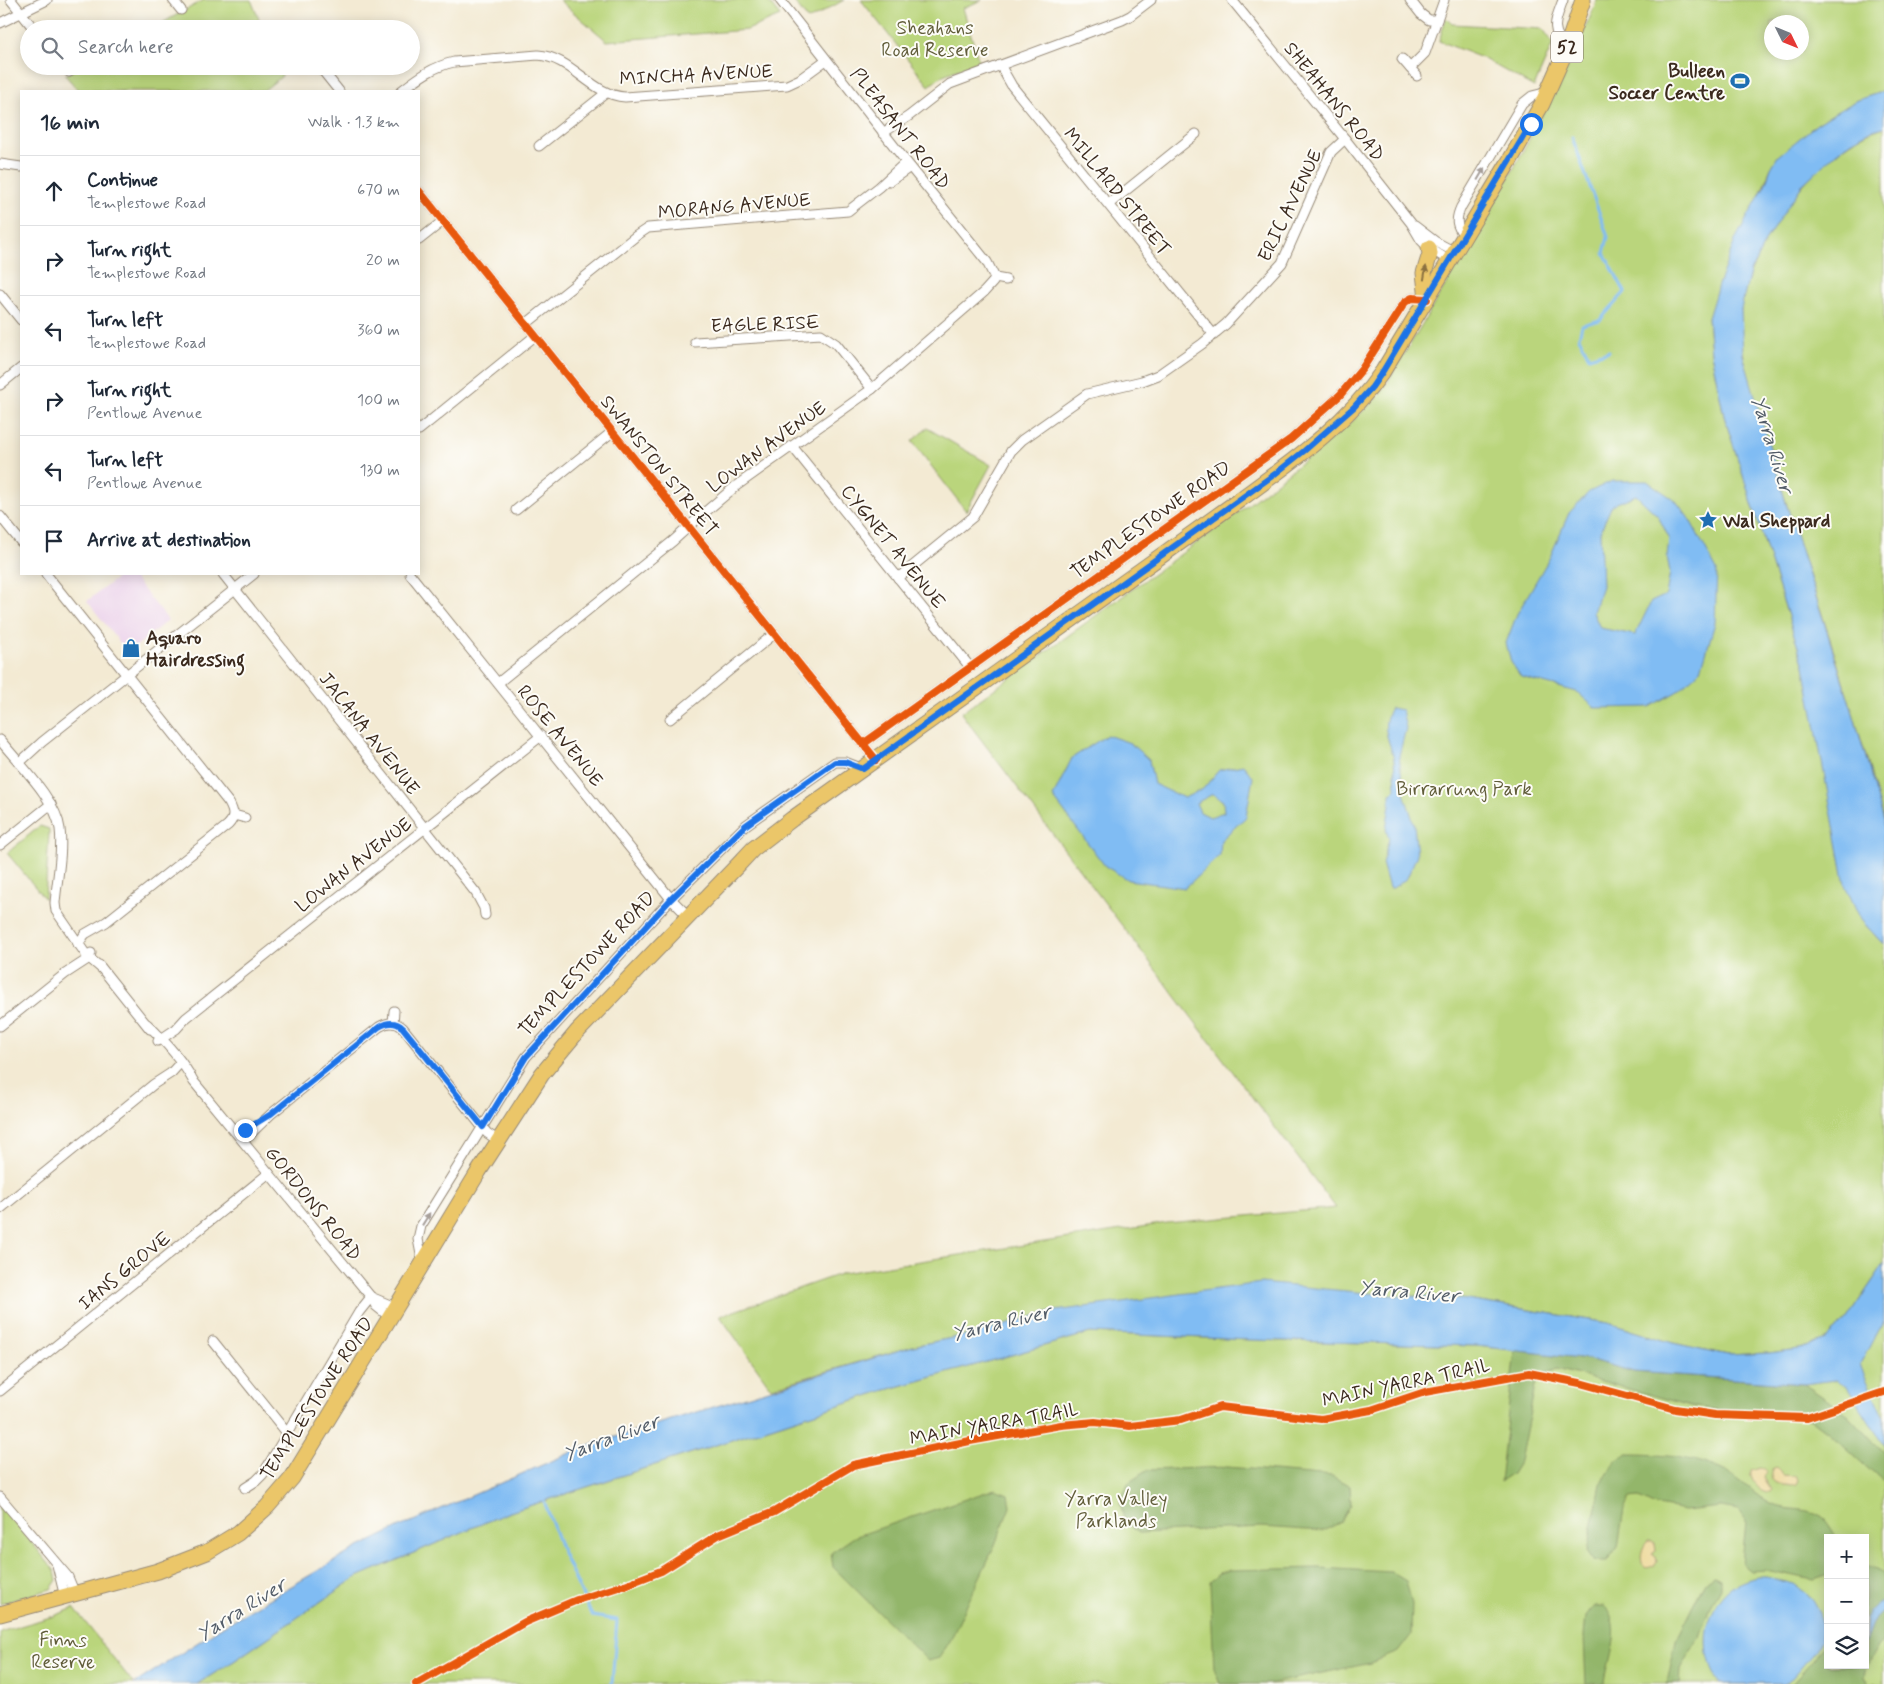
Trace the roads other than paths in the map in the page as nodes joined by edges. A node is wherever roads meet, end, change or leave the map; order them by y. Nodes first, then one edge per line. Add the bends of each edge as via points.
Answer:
1 (11, 0) edge
2 (47, 0) edge
3 (173, 0) edge
4 (780, 0) edge
5 (1152, 0) edge
6 (1232, 0) edge
7 (1410, 0) edge
8 (1444, 0) edge
9 (1563, 0) edge
10 (1584, 0) edge
11 (181, 10) dead end
12 (21, 12) junction
13 (27, 20) edge
14 (1437, 20) junction
15 (0, 23) edge
16 (1566, 50) junction
17 (1402, 59) dead end
18 (826, 60) junction
19 (1000, 65) junction
20 (1410, 68) junction
21 (326, 75) edge
22 (1416, 76) dead end
23 (338, 90) edge
24 (402, 90) edge
25 (606, 93) junction
26 (1196, 134) dead end
27 (885, 135) junction
28 (1345, 139) junction
29 (539, 146) dead end
30 (0, 164) edge
31 (908, 164) junction
32 (20, 167) edge
33 (420, 192) edge
34 (1109, 204) junction
35 (442, 221) junction
36 (1411, 223) junction
37 (420, 239) edge
38 (1429, 248) junction
39 (1453, 257) junction
40 (995, 278) junction
41 (1006, 280) dead end
42 (0, 294) edge
43 (1427, 299) junction
44 (20, 319) edge
45 (526, 324) junction
46 (1214, 335) junction
47 (535, 336) junction
48 (695, 342) dead end
49 (20, 369) edge
50 (0, 385) edge
51 (872, 389) junction
52 (420, 429) edge
53 (612, 432) junction
54 (792, 446) junction
55 (516, 510) dead end
56 (0, 516) edge
57 (688, 527) junction
58 (20, 541) edge
59 (47, 575) edge
60 (224, 575) edge
61 (253, 575) edge
62 (411, 575) edge
63 (898, 578) junction
64 (235, 589) junction
65 (774, 634) junction
66 (970, 667) junction
67 (127, 675) junction
68 (498, 683) junction
69 (670, 719) dead end
70 (541, 736) junction
71 (0, 740) edge
72 (863, 744) junction
73 (17, 761) junction
74 (870, 764) junction
75 (51, 804) junction
76 (234, 816) junction
77 (246, 818) dead end
78 (425, 828) junction
79 (0, 845) edge
80 (671, 899) junction
81 (485, 915) dead end
82 (688, 916) junction
83 (81, 942) junction
84 (88, 955) junction
85 (394, 1010) dead end
86 (393, 1023) junction
87 (0, 1026) edge
88 (160, 1039) junction
89 (179, 1065) junction
90 (483, 1127) junction
91 (240, 1138) junction
92 (499, 1141) junction
93 (269, 1173) junction
94 (0, 1209) edge
95 (423, 1265) junction
96 (371, 1297) junction
97 (394, 1313) junction
98 (212, 1341) dead end
99 (0, 1391) edge
100 (287, 1433) junction
101 (245, 1488) dead end
102 (0, 1497) edge
103 (70, 1595) junction
104 (0, 1614) edge

1 - 12 street
2 - 12 street
3 - 11 street
4 - 18 street, PLEASANT ROAD
5 - 19 street via 1122,20
6 - 28 street, SHEAHANS ROAD
7 - 14 street via 1429,20
8 - 14 street
9 - 16 street via 1555,28
10 - 16 main road, TEMPLESTOWE ROAD / 52
12 - 13 street
12 - 15 street
14 - 20 street via 1426,53
16 - 39 main road, TEMPLESTOWE ROAD / 52 via 1548,92
17 - 20 street
18 - 25 street, MINCHA AVENUE via 795,82 780,86 626,97
18 - 27 street, PLEASANT ROAD
19 - 27 street via 950,84
19 - 34 street, MILLARD STREET via 1012,86
20 - 22 street
21 - 23 street
24 - 25 street, MINCHA AVENUE via 442,64 538,55 559,60
25 - 29 street
26 - 34 street
27 - 31 street, PLEASANT ROAD
28 - 36 street, SHEAHANS ROAD
28 - 46 street, ERIC AVENUE via 1331,152 1282,263
30 - 32 street
31 - 40 street, PLEASANT ROAD via 987,262
31 - 45 street, MORANG AVENUE via 853,208 841,213 648,228
33 - 35 street, SWANSTON STREET
34 - 46 street, MILLARD STREET
35 - 37 street
35 - 45 street, SWANSTON STREET
36 - 38 street, SHEAHANS ROAD
36 - 39 street, SHEAHANS ROAD
38 - 39 street, SHEAHANS ROAD
43 -> 38 main road via 1424,273
39 - 43 main road, TEMPLESTOWE ROAD / 52
40 - 41 street
40 - 51 street, LOWAN AVENUE via 984,292
42 - 44 street
43 - 66 street, TEMPLESTOWE ROAD via 1412,298 1405,302 1362,369 1340,395 1291,440
43 - 74 main road, TEMPLESTOWE ROAD / 52 via 1372,387 1304,451
45 - 47 street, SWANSTON STREET
46 - 63 street, ERIC AVENUE via 1152,378 1081,396 1022,440 1011,451 973,517
47 - 52 street
47 - 53 street, SWANSTON STREET
48 - 51 street, EAGLE RISE via 821,334 836,344
49 - 50 street
51 - 54 street, LOWAN AVENUE
53 - 55 street
53 - 57 street, SWANSTON STREET
54 - 57 street, LOWAN AVENUE via 736,486
54 - 63 street, CYGNET AVENUE
56 - 58 street
57 - 65 street, SWANSTON STREET
57 - 68 street, LOWAN AVENUE
59 - 67 street
60 - 64 street, JACANA AVENUE
61 - 64 street
62 - 68 street, ROSE AVENUE
63 - 66 street, CYGNET AVENUE
64 - 67 street
64 - 78 street, JACANA AVENUE
65 - 69 street
65 - 72 street, SWANSTON STREET
66 - 72 street, TEMPLESTOWE ROAD
67 - 73 street
67 - 76 street via 229,804
68 - 70 street, ROSE AVENUE
70 - 78 street, LOWAN AVENUE
70 - 80 street, ROSE AVENUE
71 - 73 street, GORDONS ROAD
72 - 74 street, SWANSTON STREET
73 - 75 street, GORDONS ROAD
74 - 80 street, TEMPLESTOWE ROAD via 835,762 746,825
74 - 82 main road, TEMPLESTOWE ROAD / 52 via 759,844
75 - 79 street
75 - 83 street, GORDONS ROAD via 61,836 55,907
76 - 77 street
76 - 83 street via 228,825 106,922 85,934
78 - 81 street, JACANA AVENUE via 476,894
78 - 88 street, LOWAN AVENUE
80 - 82 street, ROSE AVENUE
80 - 90 street, TEMPLESTOWE ROAD via 526,1057
82 - 92 main road, TEMPLESTOWE ROAD / 52 via 559,1052
83 - 84 street, GORDONS ROAD
84 - 87 street
84 - 88 street, GORDONS ROAD
85 - 86 street
86 - 90 street via 403,1028
86 - 91 street via 379,1027
88 - 89 street, GORDONS ROAD
89 - 91 street, GORDONS ROAD
89 - 94 street
90 - 92 street
95 -> 90 street, TEMPLESTOWE ROAD via 418,1232
91 - 93 street, GORDONS ROAD
92 - 95 main road, TEMPLESTOWE ROAD / 52
93 - 96 street, GORDONS ROAD
93 - 99 street, IANS GROVE
95 - 97 main road, TEMPLESTOWE ROAD / 52
96 - 97 street, GORDONS ROAD via 376,1306
96 - 100 street
97 - 103 main road, TEMPLESTOWE ROAD / 52 via 292,1478 267,1507 238,1532 206,1552 158,1570
98 - 100 street
100 - 101 street via 263,1474
102 - 103 street via 56,1565
103 - 104 main road, TEMPLESTOWE ROAD / 52

